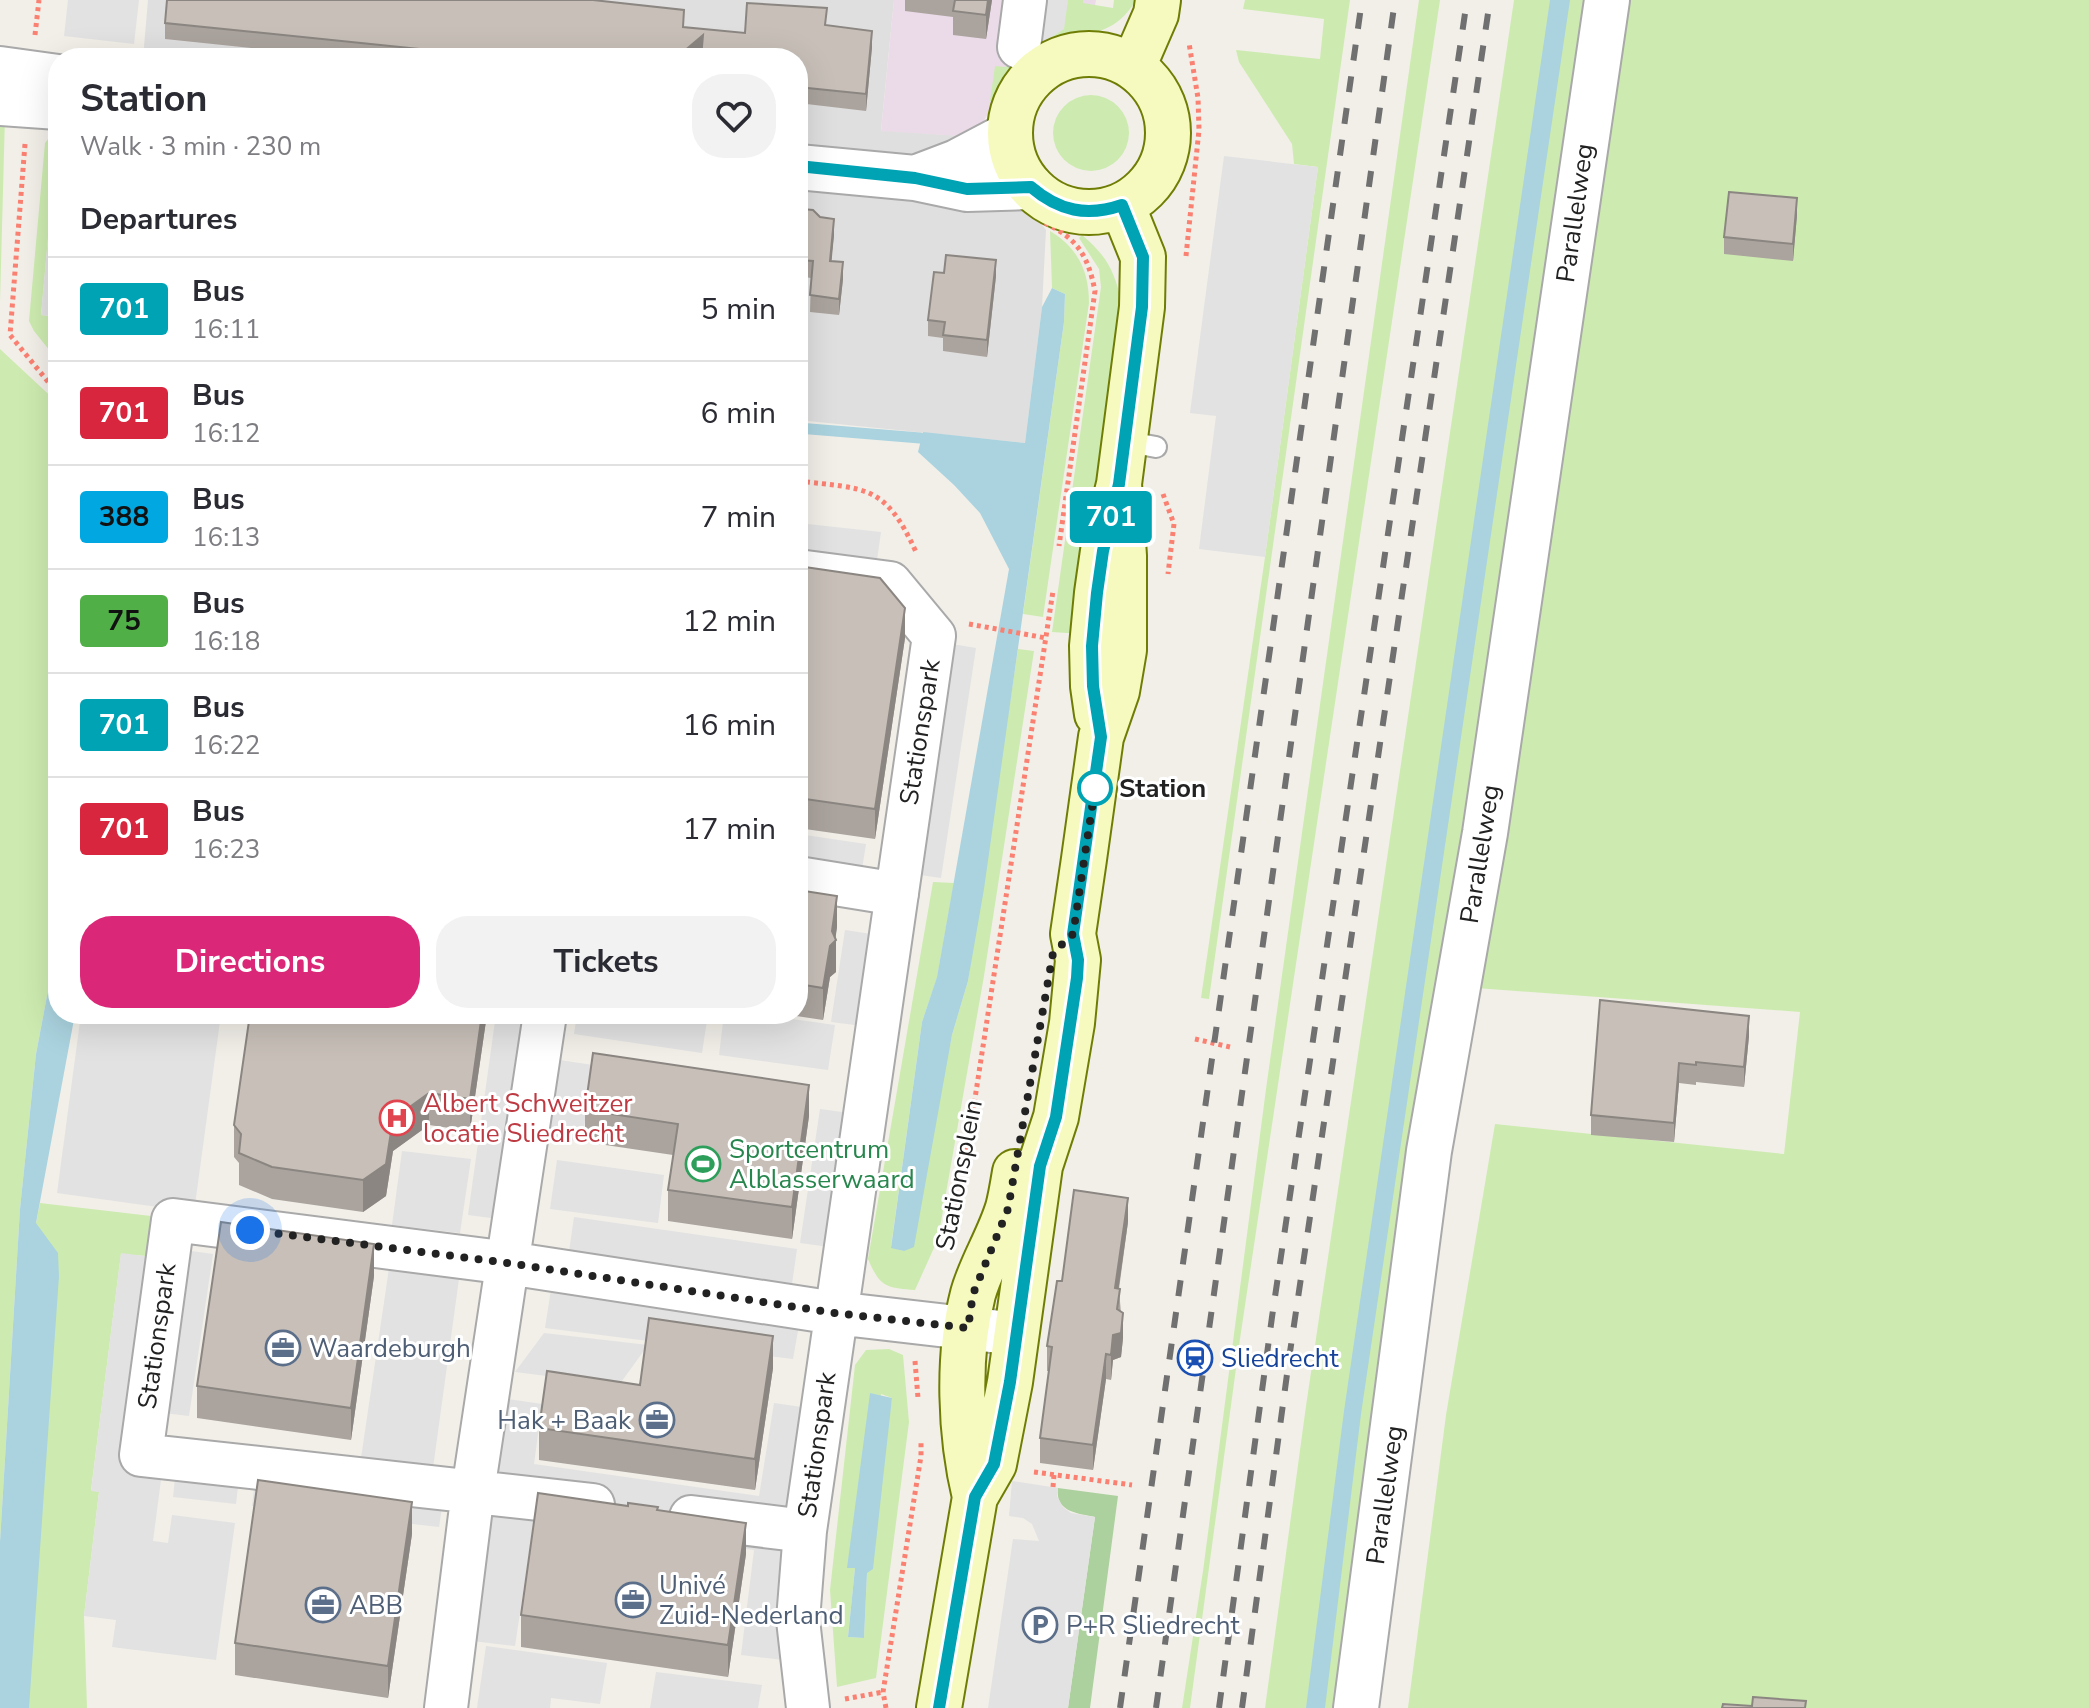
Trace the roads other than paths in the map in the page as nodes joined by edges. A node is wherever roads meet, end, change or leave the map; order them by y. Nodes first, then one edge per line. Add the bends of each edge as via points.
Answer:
1 (1025, 0) edge
2 (1158, 0) edge
3 (1607, 0) edge
4 (1019, 47) dead end
5 (1133, 67) junction
6 (0, 69) edge
7 (36, 98) edge
8 (1010, 134) junction
9 (808, 168) edge
10 (915, 178) junction
11 (1037, 205) junction
12 (1122, 205) junction
13 (808, 572) edge
14 (808, 880) edge
15 (897, 894) junction
16 (1073, 934) junction
17 (544, 1024) edge
18 (508, 1263) junction
19 (835, 1313) junction
20 (968, 1328) junction
21 (1016, 1334) junction
22 (983, 1482) junction
23 (473, 1491) junction
24 (805, 1531) junction
25 (446, 1708) edge
26 (808, 1708) edge
27 (939, 1708) edge
28 (1356, 1708) edge

1 - 4 street
2 - 5 main road
3 - 28 street, Parallelweg via 1485,833 1429,1151
5 - 8 main road via 1092,54 1051,64 1021,93
5 - 12 main road via 1160,99 1168,139 1154,179
6 - 7 street
8 - 10 street
8 - 11 main road
9 - 10 street
10 - 11 street
11 - 12 main road via 1044,198 1074,211
12 - 16 main road, Stationsplein via 1143,257 1140,444 1119,484 1124,650 1101,737
13 - 15 street, Stationspark via 890,583 934,636
14 - 15 street
15 - 19 street, Stationspark
16 - 20 main road, Stationsplein via 1053,953 1008,1209 973,1294
16 - 21 main road, Stationsplein via 1078,960 1072,1023 1056,1117 1040,1166
17 - 18 street
18 - 19 street, Stationspark
18 - 23 street
18 - 23 street, Stationspark via 173,1220 141,1455
19 - 20 street, Stationspark
19 - 24 street, Stationspark
20 - 21 street, Stationspark
20 - 22 main road, Stationsplein via 963,1373 967,1465
21 - 22 main road, Stationsplein via 1010,1382
22 - 27 main road, Stationsplein
23 - 24 street, Stationspark
23 - 25 street
24 - 26 street via 798,1620

